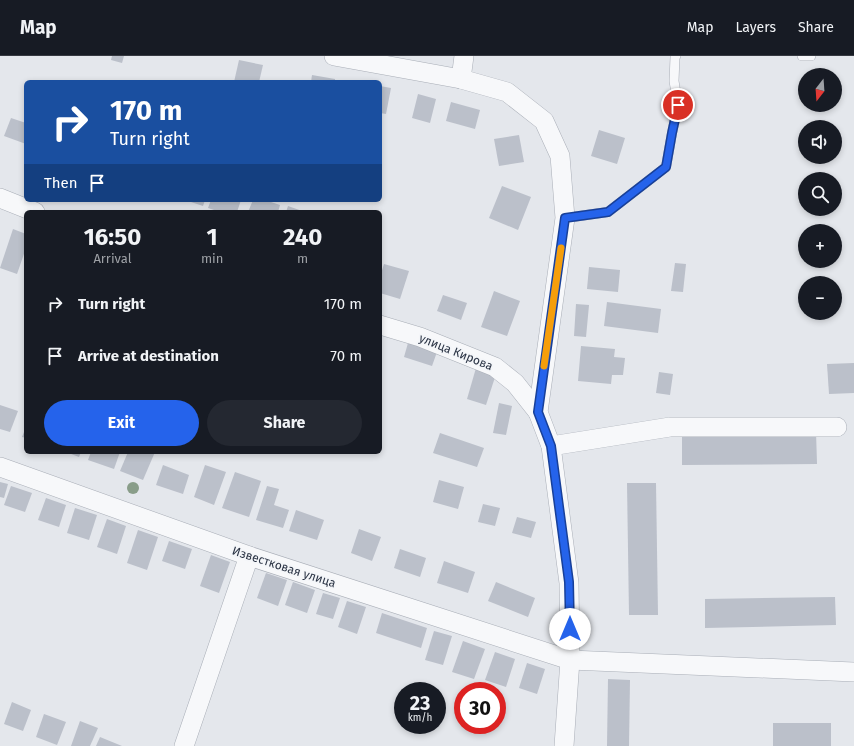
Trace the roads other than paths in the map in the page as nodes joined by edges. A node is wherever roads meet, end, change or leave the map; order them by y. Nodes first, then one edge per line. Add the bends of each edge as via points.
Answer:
1 (334, 56) edge
2 (464, 56) edge
3 (676, 56) edge
4 (802, 56) edge
5 (811, 56) edge
6 (461, 79) junction
7 (0, 198) edge
8 (30, 210) edge
9 (565, 218) junction
10 (382, 326) edge
11 (538, 412) junction
12 (836, 427) dead end
13 (551, 446) junction
14 (0, 467) edge
15 (249, 556) junction
16 (570, 660) junction
17 (854, 672) edge
18 (184, 746) edge
19 (564, 746) edge

1 - 6 street
2 - 6 street
3 - 9 lane via 674,80 678,105 666,167 608,212
4 - 5 lane
6 - 9 street via 507,92 544,121 560,156
7 - 8 street
9 - 11 street
10 - 11 street, улица Кирова via 420,337 496,367 514,383
11 - 13 street
12 - 13 street via 670,427
13 - 16 street via 569,582
14 - 15 street, Известковая улица
15 - 16 street, Известковая улица
15 - 18 street
16 - 17 street, Известковая улица
16 - 19 street

